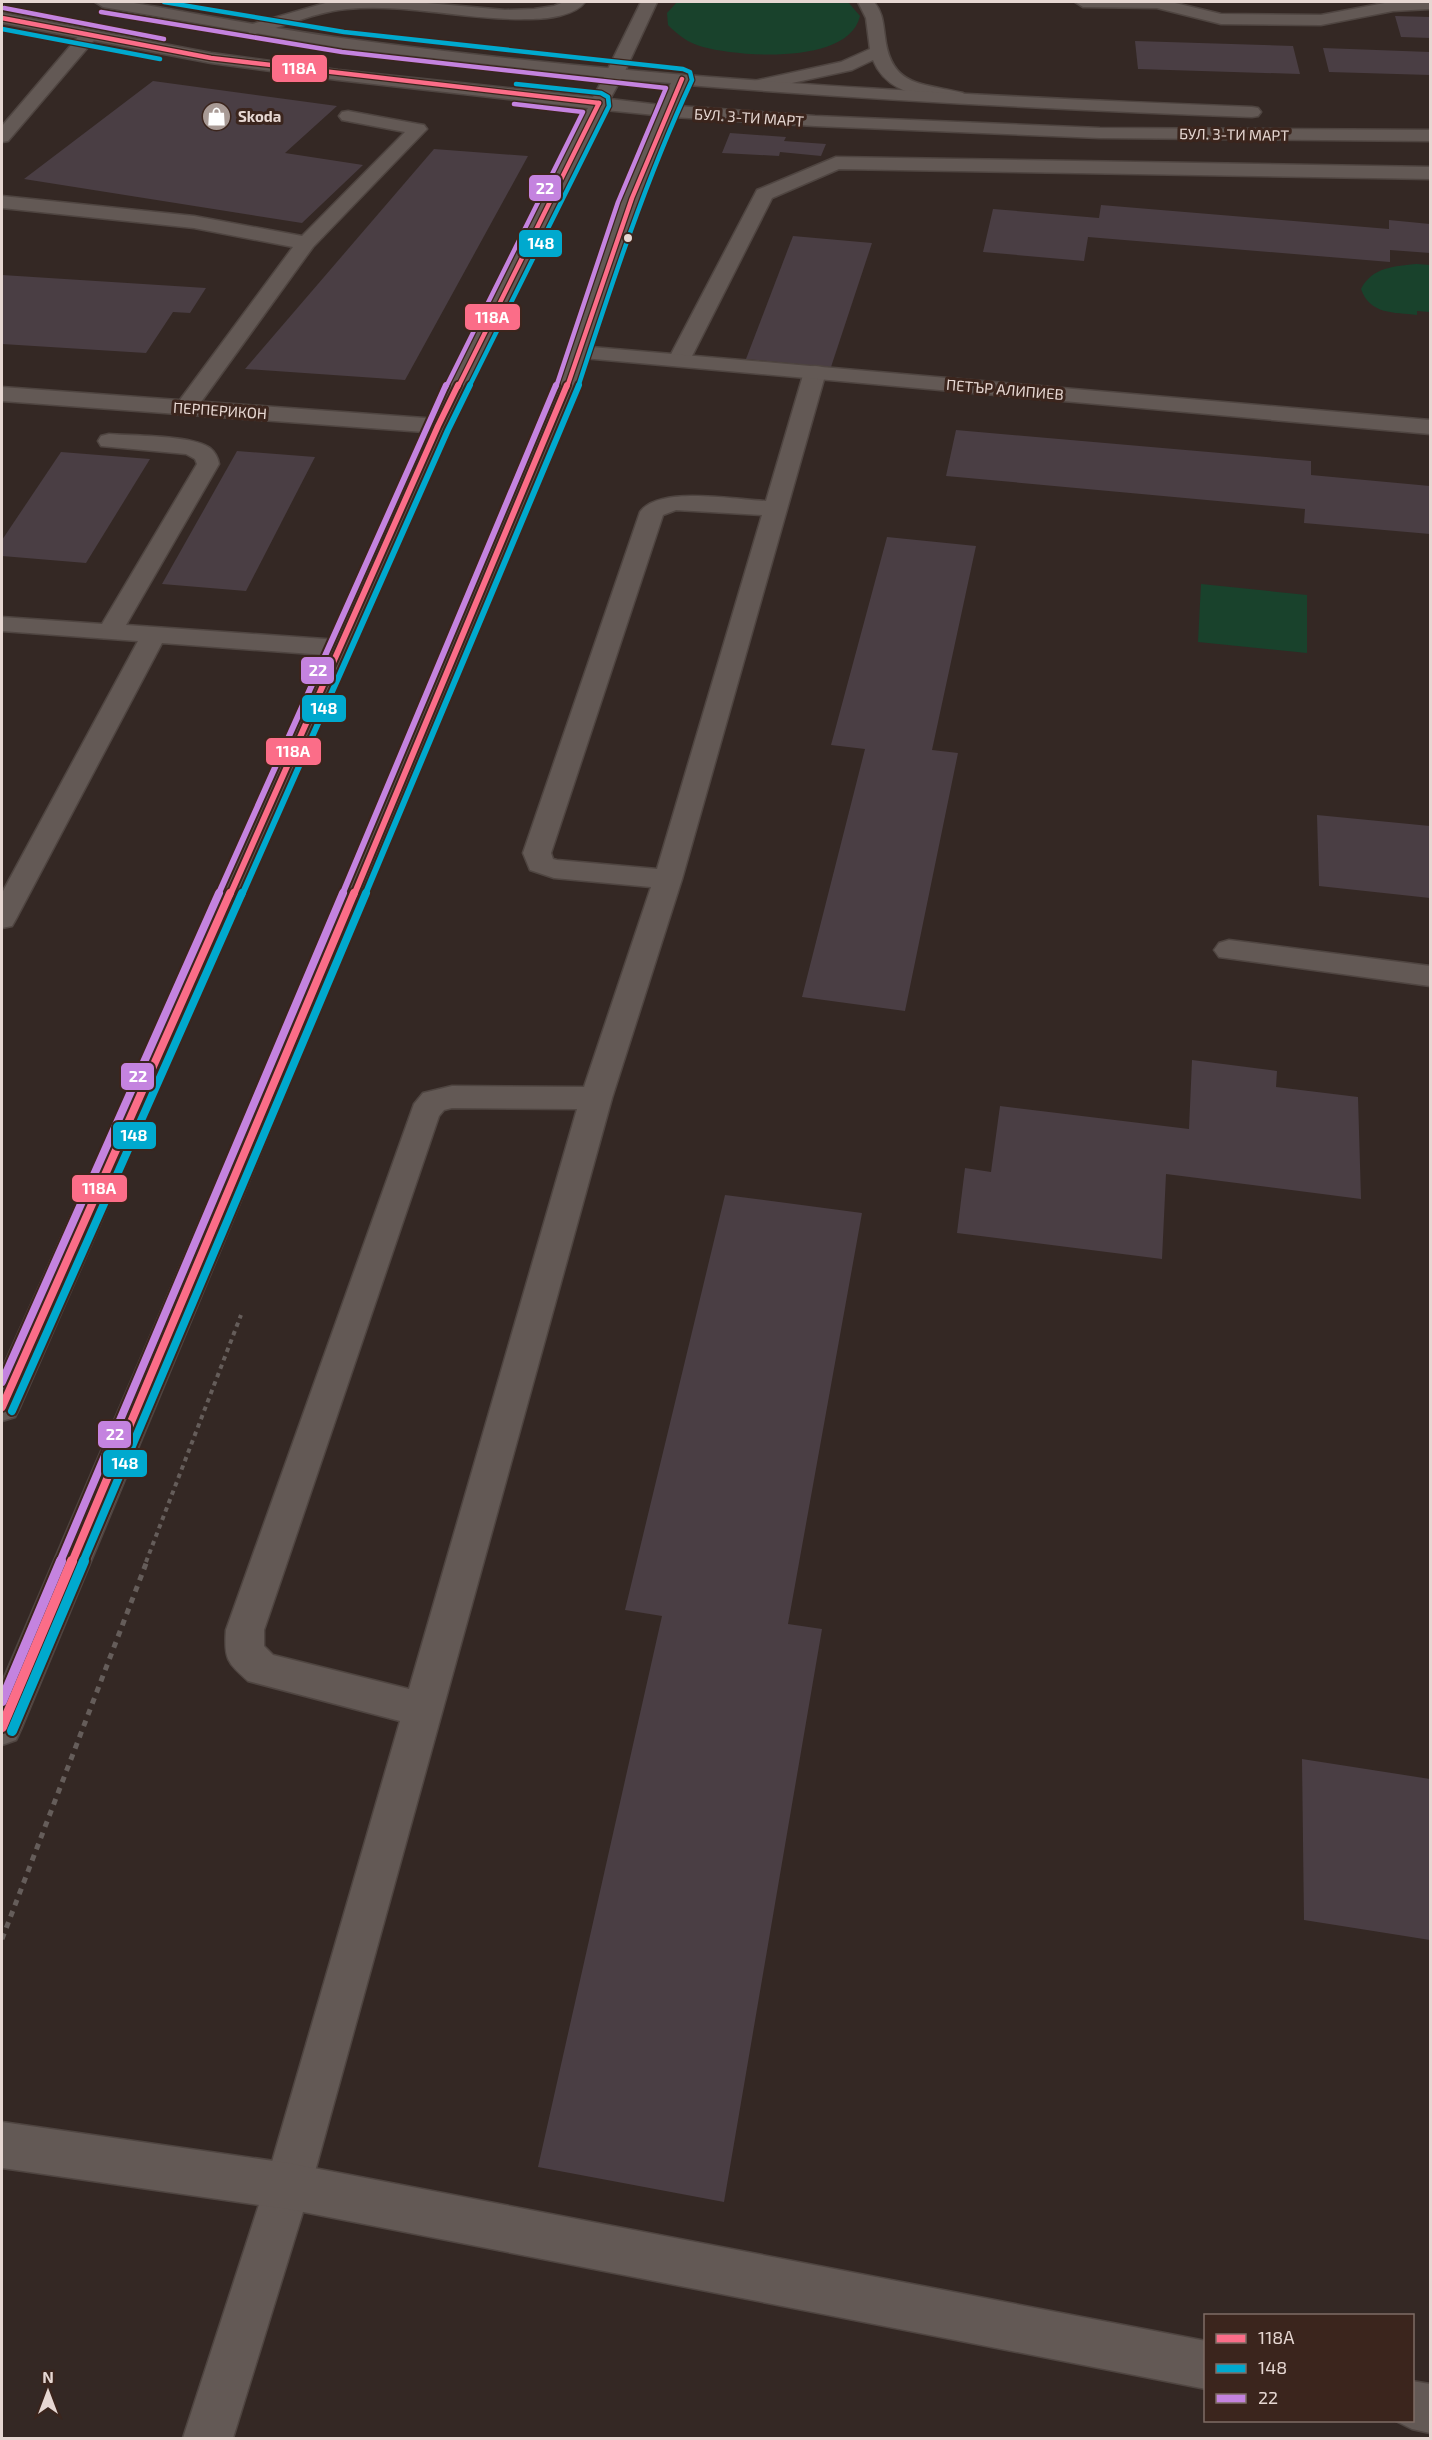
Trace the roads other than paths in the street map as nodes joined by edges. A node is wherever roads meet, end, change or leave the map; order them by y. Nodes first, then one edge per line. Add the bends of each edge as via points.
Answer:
1 (103, 2) edge
2 (577, 2) edge
3 (650, 2) edge
4 (866, 2) edge
5 (1083, 2) edge
6 (323, 3) edge
7 (1431, 4) edge
8 (2, 18) edge
9 (255, 29) junction
10 (89, 35) junction
11 (877, 52) junction
12 (211, 58) junction
13 (615, 73) junction
14 (682, 80) junction
15 (760, 85) junction
16 (957, 97) junction
17 (599, 103) junction
18 (668, 111) junction
19 (1272, 113) dead end
20 (348, 116) dead end
21 (1431, 136) edge
22 (2, 137) edge
23 (1431, 173) edge
24 (2, 202) edge
25 (306, 243) junction
26 (580, 351) junction
27 (679, 360) junction
28 (815, 372) junction
29 (2, 394) edge
30 (185, 408) junction
31 (438, 426) junction
32 (1431, 427) edge
33 (110, 441) dead end
34 (776, 509) junction
35 (2, 624) edge
36 (110, 631) junction
37 (154, 634) junction
38 (339, 648) junction
39 (668, 879) junction
40 (2, 919) edge
41 (1229, 950) dead end
42 (1431, 976) edge
43 (596, 1098) junction
44 (2, 1407) edge
45 (424, 1710) junction
46 (2, 1727) edge
47 (2, 2145) edge
48 (288, 2186) junction
49 (1204, 2365) edge
50 (1414, 2405) edge
51 (1431, 2408) edge
52 (208, 2439) edge

1 - 9 street, БУЛ. 3-ТИ МАРТ
2 - 6 street via 549,13 508,15 428,6
3 - 13 street
4 - 11 street via 874,10
5 - 7 street via 1157,3 1221,19 1321,20 1393,6
6 - 9 street
8 - 10 street, БУЛ. 3-ТИ МАРТ
9 - 12 street
9 - 13 street, БУЛ. 3-ТИ МАРТ
10 - 12 street, БУЛ. 3-ТИ МАРТ
10 - 22 street
11 - 15 street via 846,66
11 - 16 street via 888,75 900,83
12 - 17 street, БУЛ. 3-ТИ МАРТ
13 - 14 street, БУЛ. 3-ТИ МАРТ
13 - 17 street
14 - 15 street, БУЛ. 3-ТИ МАРТ
14 - 18 street
15 - 16 street, БУЛ. 3-ТИ МАРТ
16 - 19 street, БУЛ. 3-ТИ МАРТ
17 - 18 street, БУЛ. 3-ТИ МАРТ
17 - 31 street
18 - 21 street, БУЛ. 3-ТИ МАРТ via 815,122 1100,133
18 - 26 street via 608,262
20 - 25 street via 418,129
23 - 27 street via 836,163 764,194
24 - 25 street via 194,222
25 - 30 street
26 - 27 street, ПЕТЪР АЛИПИЕВ
26 - 46 street via 562,402
27 - 28 street, ПЕТЪР АЛИПИЕВ
28 - 32 street, ПЕТЪР АЛИПИЕВ
28 - 34 street
29 - 30 street, ПЕРПЕРИКОН
30 - 31 street, ПЕРПЕРИКОН
31 - 38 street
33 - 36 street via 189,448 203,454 208,464
34 - 39 street
34 - 39 street via 676,503 652,512 537,853 540,864 554,869
35 - 36 street
36 - 37 street
37 - 38 street
37 - 40 street
38 - 44 street
39 - 43 street
41 - 42 street
43 - 45 street
43 - 45 street via 452,1097 434,1101 425,1112 245,1630 244,1653 262,1669
45 - 48 street
47 - 48 street
48 - 49 street
48 - 52 street
50 - 51 street

